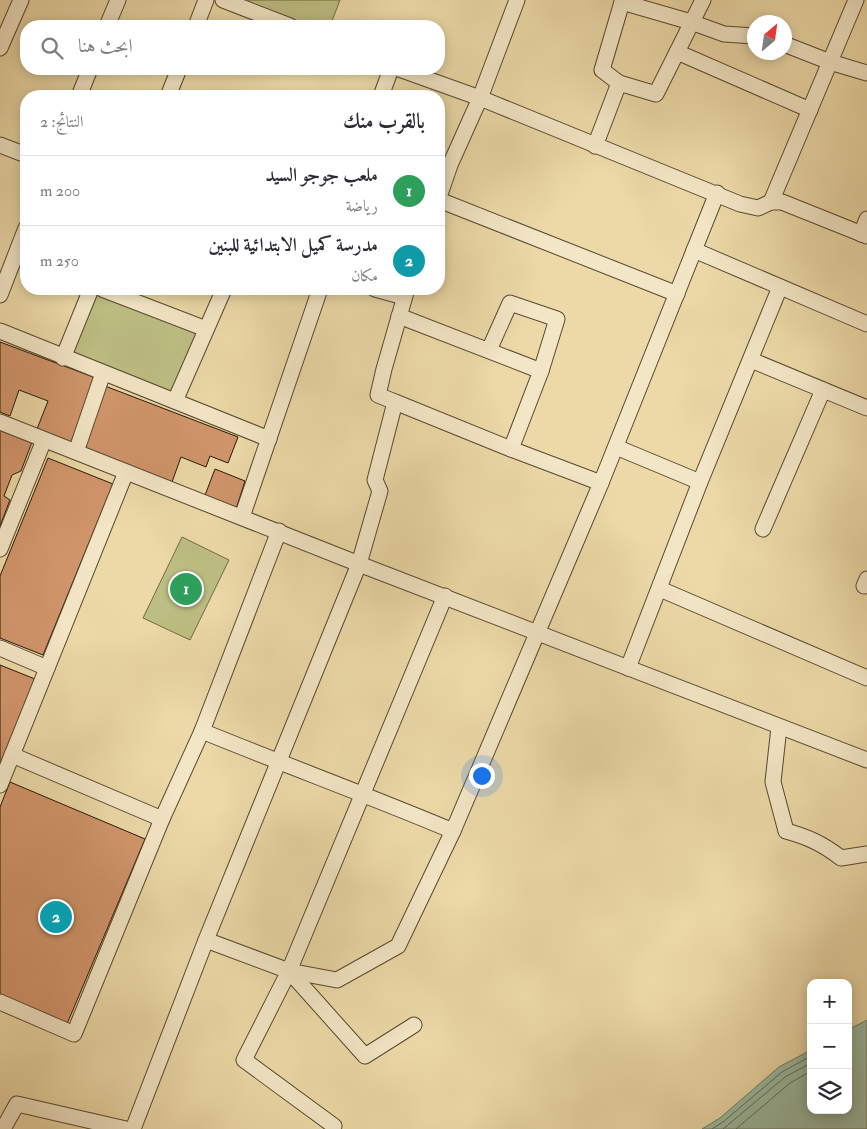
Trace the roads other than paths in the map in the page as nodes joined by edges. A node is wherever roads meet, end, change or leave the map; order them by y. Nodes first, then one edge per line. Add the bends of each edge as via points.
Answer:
1 (21, 0) edge
2 (118, 0) edge
3 (206, 0) edge
4 (224, 0) edge
5 (517, 0) edge
6 (703, 0) edge
7 (856, 0) edge
8 (622, 1) edge
9 (248, 5) edge
10 (110, 20) edge
11 (198, 20) edge
12 (278, 20) edge
13 (691, 22) junction
14 (747, 36) edge
15 (792, 47) edge
16 (0, 48) edge
17 (677, 52) junction
18 (830, 62) junction
19 (867, 73) edge
20 (88, 75) edge
21 (177, 75) edge
22 (389, 75) edge
23 (416, 75) edge
24 (619, 84) junction
25 (81, 90) edge
26 (170, 90) edge
27 (383, 90) edge
28 (480, 98) junction
29 (810, 110) junction
30 (0, 145) edge
31 (594, 146) junction
32 (20, 153) edge
33 (445, 180) edge
34 (717, 193) junction
35 (445, 200) edge
36 (771, 202) junction
37 (867, 220) edge
38 (864, 235) edge
39 (20, 243) edge
40 (694, 250) junction
41 (780, 286) junction
42 (677, 294) junction
43 (0, 295) edge
44 (89, 295) edge
45 (118, 295) edge
46 (221, 295) edge
47 (318, 295) edge
48 (405, 295) edge
49 (399, 316) junction
50 (867, 324) edge
51 (206, 329) junction
52 (0, 331) edge
53 (489, 350) junction
54 (63, 358) junction
55 (751, 360) junction
56 (541, 370) junction
57 (103, 373) junction
58 (823, 390) junction
59 (175, 401) junction
60 (395, 402) junction
61 (867, 408) edge
62 (0, 422) edge
63 (269, 439) junction
64 (44, 440) junction
65 (616, 447) junction
66 (511, 449) junction
67 (76, 452) junction
68 (126, 472) junction
69 (700, 482) junction
70 (601, 483) junction
71 (242, 517) junction
72 (763, 529) dead end
73 (279, 531) junction
74 (0, 548) edge
75 (360, 564) junction
76 (660, 589) junction
77 (445, 596) junction
78 (537, 632) junction
79 (0, 648) edge
80 (47, 668) junction
81 (628, 668) junction
82 (867, 678) edge
83 (779, 727) junction
84 (202, 731) junction
85 (12, 755) junction
86 (867, 760) edge
87 (278, 762) junction
88 (0, 786) edge
89 (363, 793) junction
90 (162, 819) junction
91 (453, 831) junction
92 (867, 854) edge
93 (206, 940) junction
94 (289, 970) junction
95 (0, 1002) edge
96 (414, 1025) dead end
97 (334, 1126) dead end
98 (3, 1129) edge
99 (126, 1129) edge
100 (134, 1129) edge

1 - 16 street
2 - 10 street
3 - 11 street
4 - 9 street
5 - 28 street
6 - 13 street
7 - 18 street
8 - 13 street
8 - 24 street via 602,70
9 - 12 street
13 - 14 street via 724,34
13 - 17 street
15 - 18 street
17 - 24 street via 656,94
17 - 29 street
18 - 19 street
18 - 29 street
20 - 25 street
21 - 26 street
22 - 27 street
23 - 28 street
24 - 31 street
28 - 31 street
28 - 33 street
29 - 36 street
30 - 32 street
31 - 34 street
34 - 36 street via 758,208
34 - 40 street
35 - 42 street
36 - 38 street via 782,202
37 - 38 street
39 - 43 street
40 - 41 street
40 - 42 street
41 - 50 street
41 - 55 street
42 - 65 street
44 - 54 street
45 - 51 street
46 - 51 street
47 - 63 street
48 - 49 street
49 - 53 street
49 - 60 street via 378,395
51 - 59 street
52 - 54 street
53 - 56 street
53 - 56 street via 510,303 557,319
54 - 57 street
55 - 58 street
55 - 69 street
56 - 66 street
57 - 59 street
57 - 67 street
58 - 61 street
58 - 72 street
59 - 63 street
60 - 66 street
60 - 75 street via 375,480 380,491
62 - 64 street
63 - 71 street
64 - 67 street
64 - 74 street
65 - 69 street
65 - 70 street
66 - 70 street
67 - 68 street
68 - 71 street
68 - 80 street
69 - 76 street
70 - 78 street
71 - 73 street
73 - 75 street
73 - 84 street
75 - 77 street
75 - 87 street
76 - 81 street
76 - 82 street
77 - 78 street
77 - 89 street
78 - 81 street
78 - 91 street
79 - 80 street
80 - 85 street
81 - 83 street
83 - 86 street
83 - 92 street via 773,782 786,831 825,846 841,858
84 - 87 street
84 - 90 street
85 - 88 street
85 - 90 street
87 - 89 street
87 - 93 street
89 - 91 street
89 - 94 street
90 - 95 street via 74,1034
91 - 94 street via 398,946 337,980
93 - 94 street
93 - 100 street
94 - 96 street via 366,1056
94 - 97 street via 244,1060
98 - 99 street via 17,1104

